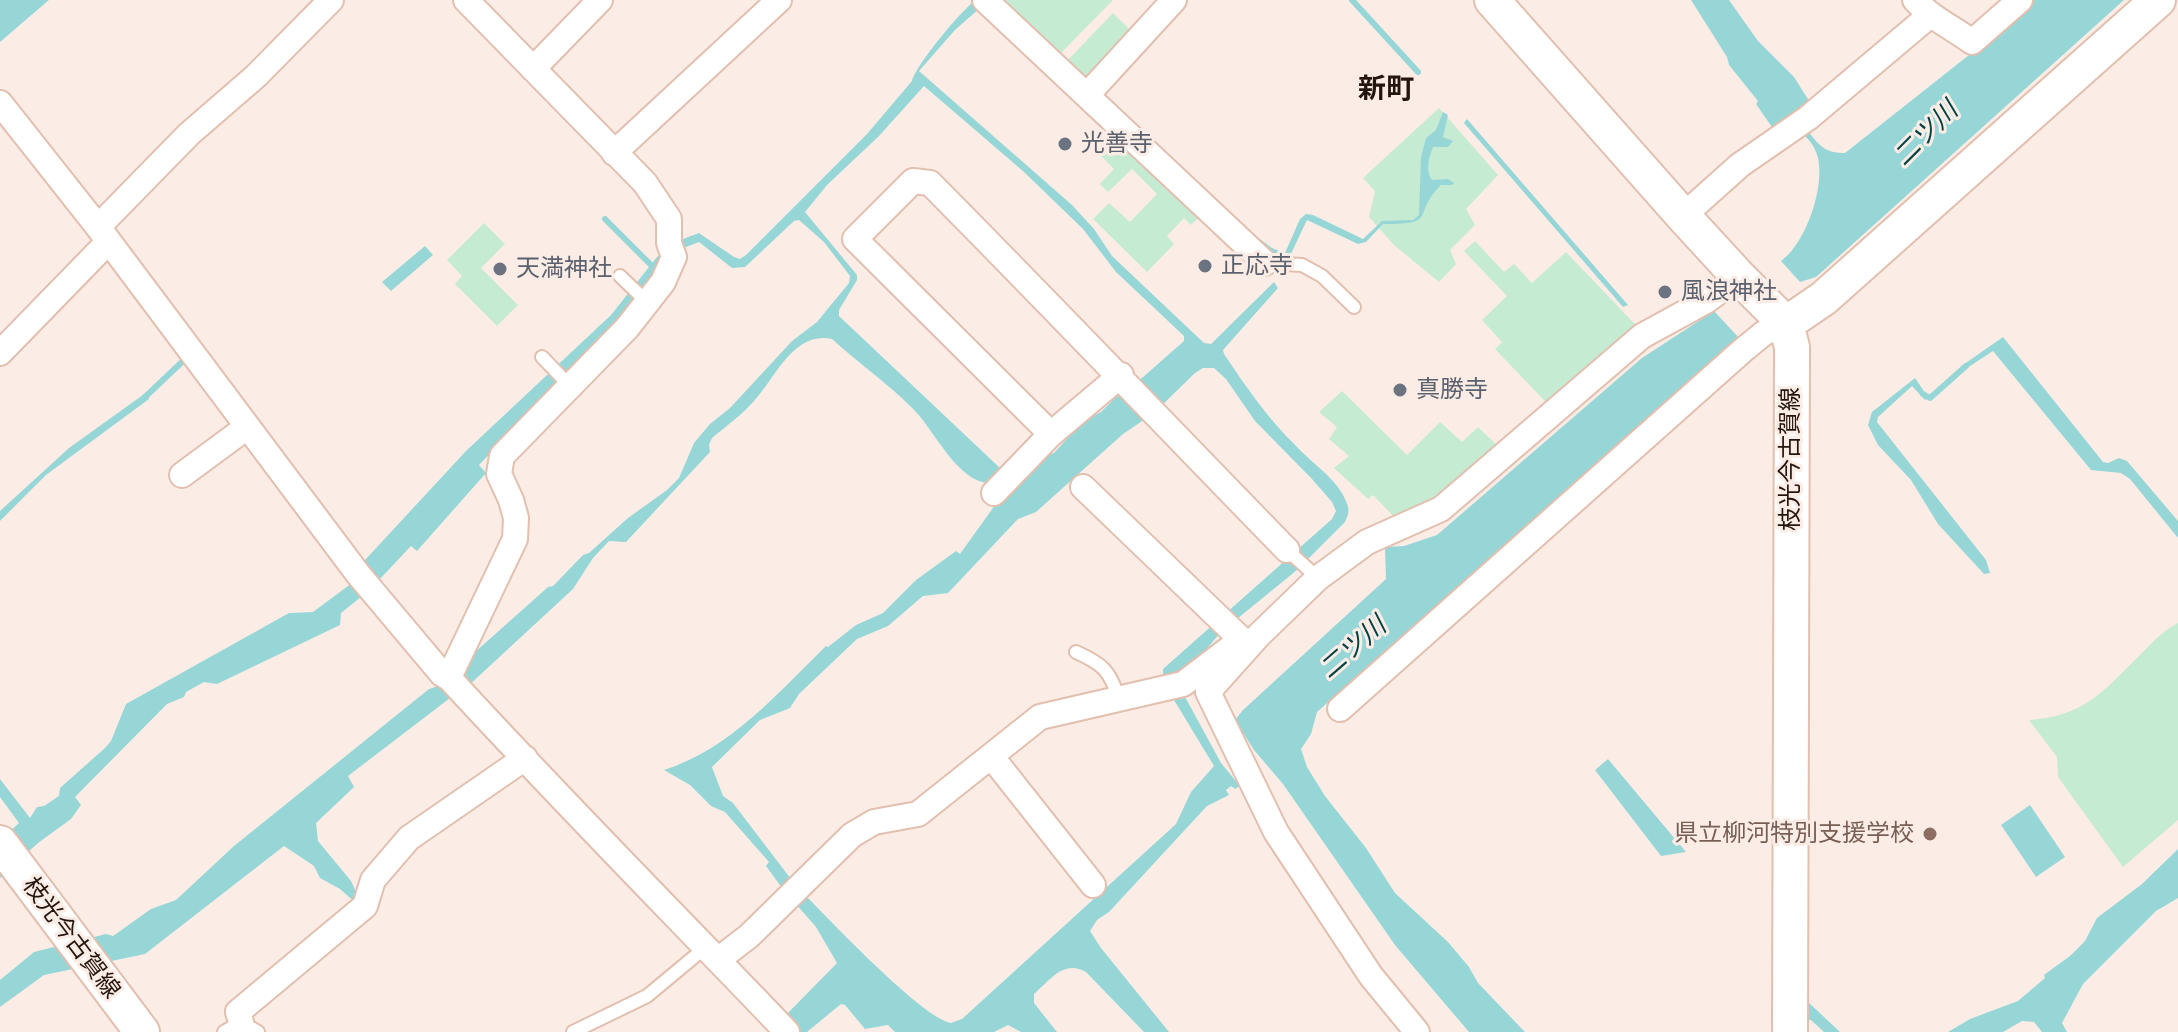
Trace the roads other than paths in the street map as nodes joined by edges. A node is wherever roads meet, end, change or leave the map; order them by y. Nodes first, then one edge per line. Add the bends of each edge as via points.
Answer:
1 (331, 0) edge
2 (466, 0) edge
3 (600, 0) edge
4 (779, 0) edge
5 (1174, 0) edge
6 (1492, 0) edge
7 (2020, 0) edge
8 (2158, 0) edge
9 (989, 4) edge
10 (1922, 8) edge
11 (533, 69) junction
12 (1087, 95) junction
13 (0, 103) edge
14 (614, 153) junction
15 (1683, 216) junction
16 (103, 234) junction
17 (1270, 263) joint
18 (620, 276) dead end
19 (1739, 277) junction
20 (641, 296) junction
21 (1354, 307) dead end
22 (1786, 324) junction
23 (0, 353) edge
24 (542, 357) dead end
25 (564, 379) junction
26 (1125, 380) junction
27 (247, 427) junction
28 (1051, 434) junction
29 (182, 475) dead end
30 (1000, 485) dead end
31 (1083, 487) dead end
32 (1287, 550) joint
33 (1311, 573) junction
34 (1244, 635) junction
35 (1076, 652) dead end
36 (450, 681) junction
37 (1119, 699) junction
38 (1340, 709) dead end
39 (991, 756) junction
40 (525, 758) junction
41 (0, 843) edge
42 (1093, 885) dead end
43 (712, 953) junction
44 (1790, 1007) edge
45 (782, 1027) edge
46 (241, 1029) edge
47 (142, 1032) edge
48 (573, 1032) edge
49 (1417, 1032) edge

1 - 16 street via 189,134
2 - 11 street
3 - 11 street
4 - 14 street
5 - 12 street
6 - 15 main road
7 - 10 street via 1972,42
8 - 22 main road via 1824,298
9 - 12 street
10 - 15 street via 1799,125 1740,165
11 - 14 street
12 - 17 street
13 - 16 street
14 - 20 street via 645,183 669,219 671,250 663,282
15 - 19 main road
16 - 23 street
16 - 27 street
17 - 21 lane via 1302,265 1322,276
18 - 20 lane
19 - 22 main road
19 - 33 street via 1642,336 1441,509
20 - 25 street
22 - 38 street via 1742,351
22 - 44 main road, 枝光今古賀線 via 1792,347
24 - 25 lane
25 - 36 street via 502,456 499,474 516,518 515,539
26 - 28 street
26 - 28 street via 930,183 913,181 855,239
26 - 32 street
27 - 29 street
27 - 36 street
28 - 30 street
31 - 34 street
32 - 33 lane
33 - 34 street
34 - 37 street via 1175,686
34 - 49 street via 1208,692 1276,832 1371,976
35 - 37 lane via 1099,663 1112,678
36 - 40 street
37 - 39 street via 1040,717
39 - 42 street
39 - 43 street via 918,814 874,822 852,835 749,936
40 - 43 street
40 - 46 street via 409,838 373,880 365,906 238,1012
41 - 47 main road, 枝光今古賀線
43 - 45 street
43 - 48 lane via 647,996

